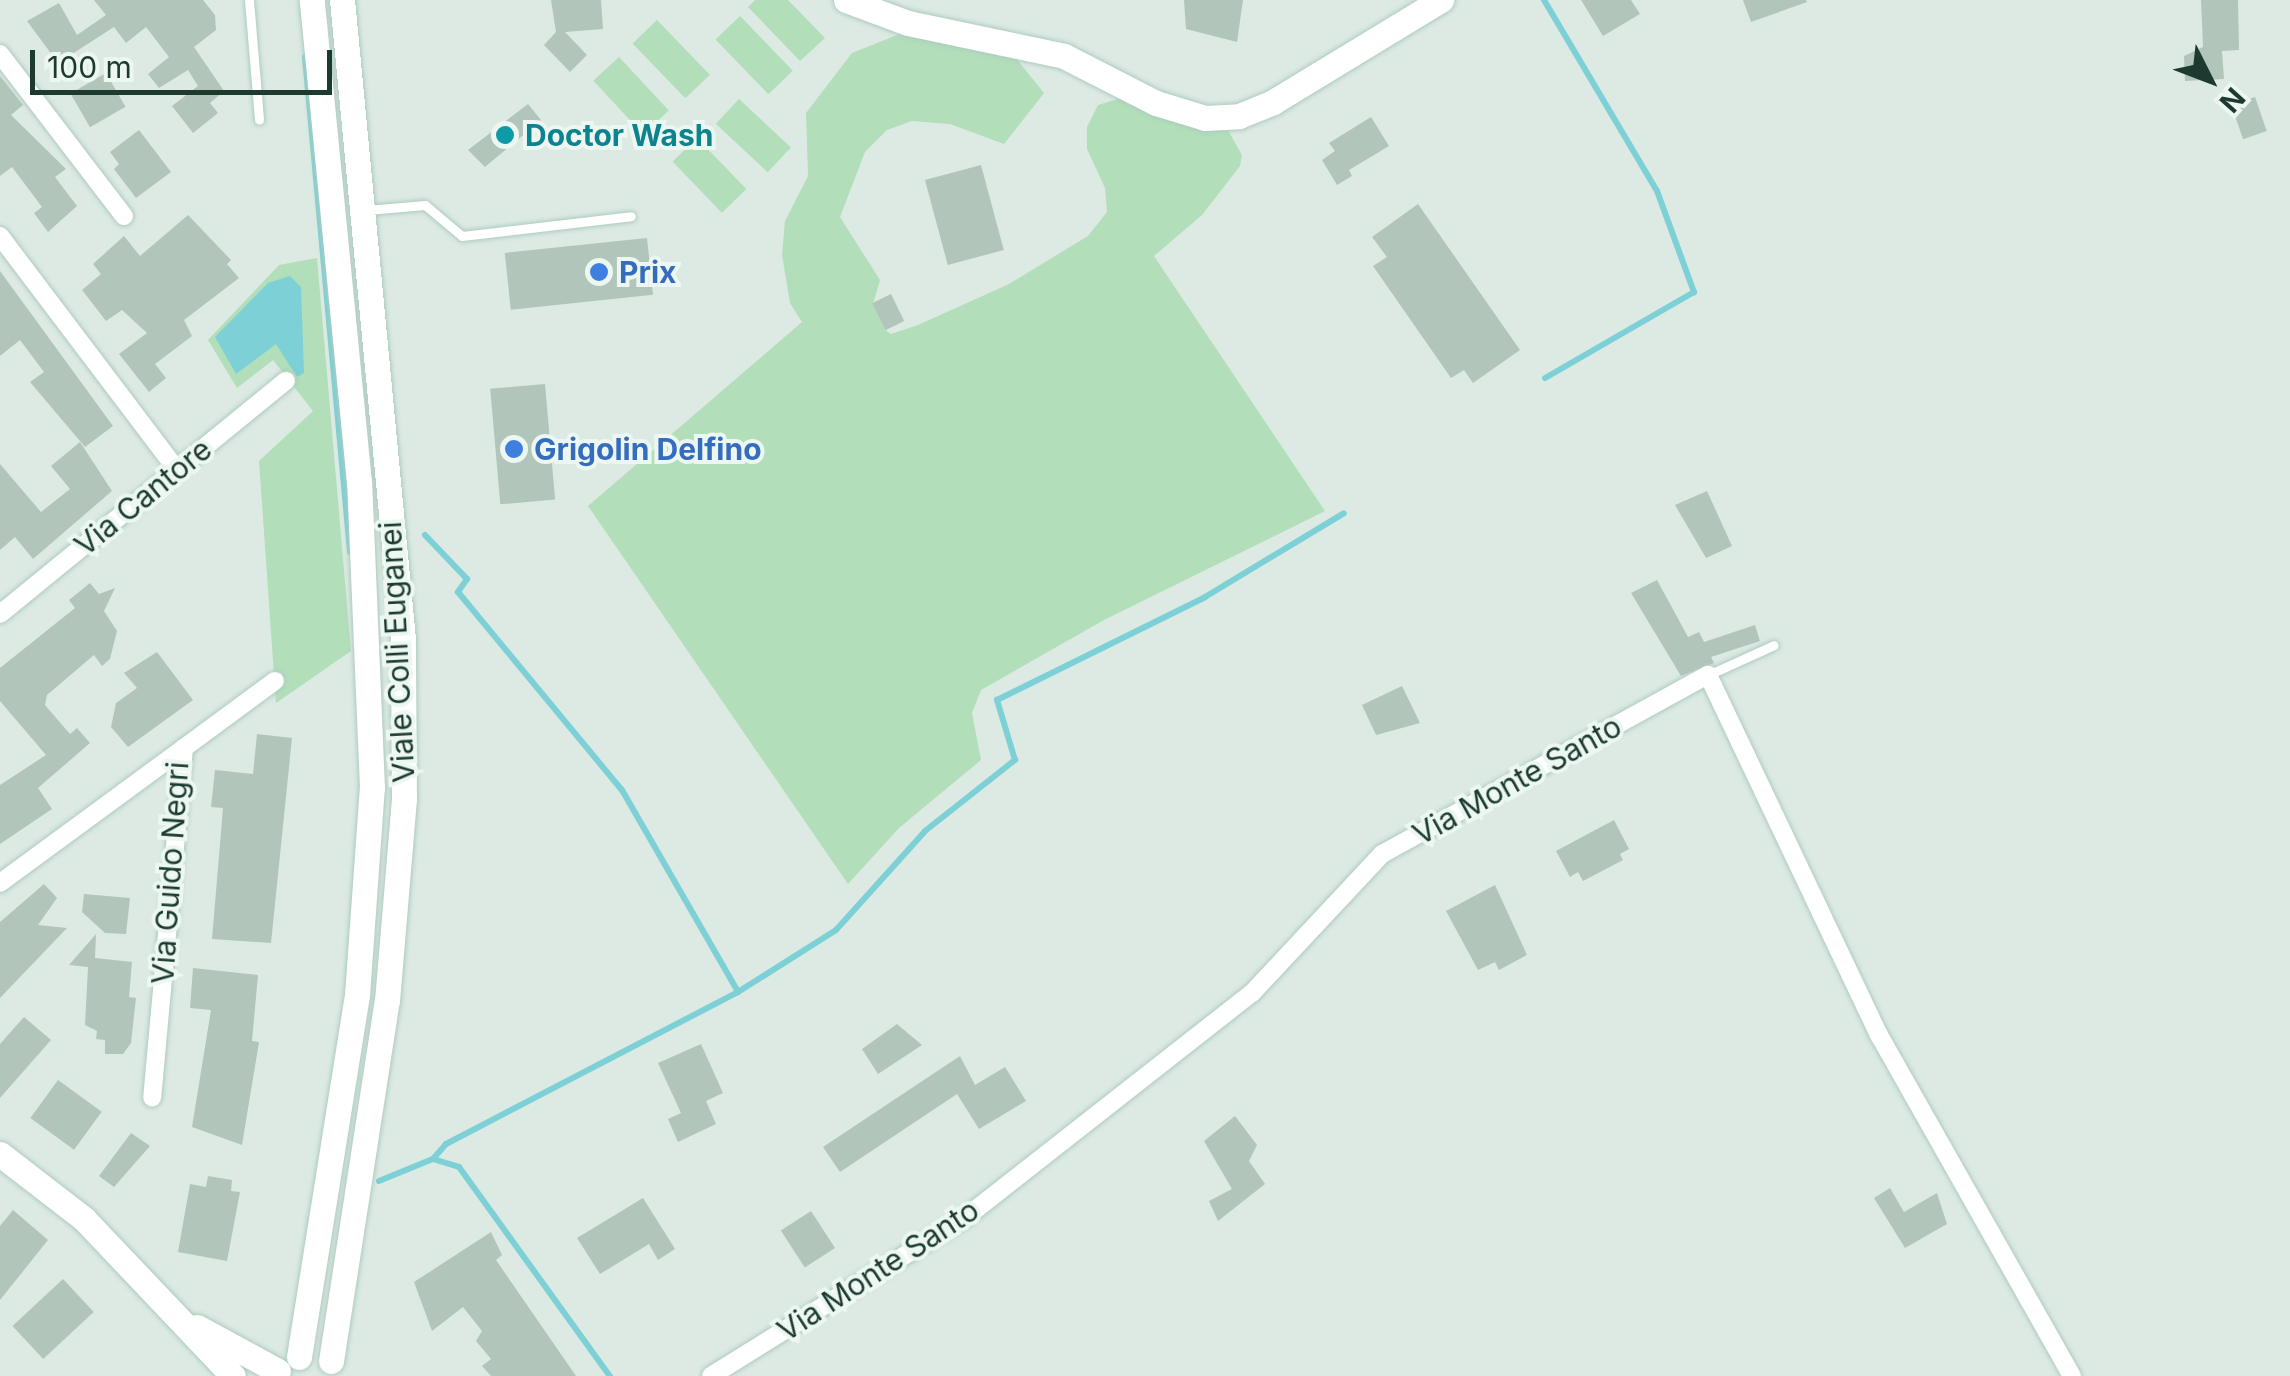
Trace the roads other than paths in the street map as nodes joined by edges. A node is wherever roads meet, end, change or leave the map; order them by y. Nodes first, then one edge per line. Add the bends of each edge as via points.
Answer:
1 (249, 0) edge
2 (312, 0) edge
3 (342, 0) edge
4 (846, 0) edge
5 (1442, 0) edge
6 (0, 54) edge
7 (259, 120) dead end
8 (361, 211) junction
9 (124, 216) dead end
10 (631, 216) dead end
11 (0, 236) edge
12 (286, 381) dead end
13 (177, 470) junction
14 (0, 614) edge
15 (1774, 645) dead end
16 (1708, 675) junction
17 (275, 681) dead end
18 (184, 748) junction
19 (0, 884) edge
20 (152, 1098) dead end
21 (0, 1154) edge
22 (184, 1318) junction
23 (284, 1368) edge
24 (338, 1368) edge
25 (233, 1376) edge
26 (711, 1376) edge
27 (2072, 1376) edge

1 - 7 lane
2 - 23 main road, Viale Colli Euganei via 359,482 372,788 357,995
3 - 8 main road, Viale Colli Euganei
4 - 5 main road via 908,24 1064,56 1156,103 1204,118 1239,116 1273,102
6 - 9 street
8 - 10 lane via 425,205 462,236
8 - 24 main road, Viale Colli Euganei via 403,638 404,799 387,1001
11 - 13 street
12 - 13 street, Via Cantore
13 - 14 street, Via Cantore
15 - 16 lane
16 - 26 street, Via Monte Santo via 1382,854 1252,993 966,1217
16 - 27 street via 1879,1034
17 - 18 street
18 - 19 street, Via Guido Negri
18 - 20 street, Via Guido Negri
21 - 22 main road via 84,1220
22 - 23 main road
22 - 25 main road
23 - 24 main road

